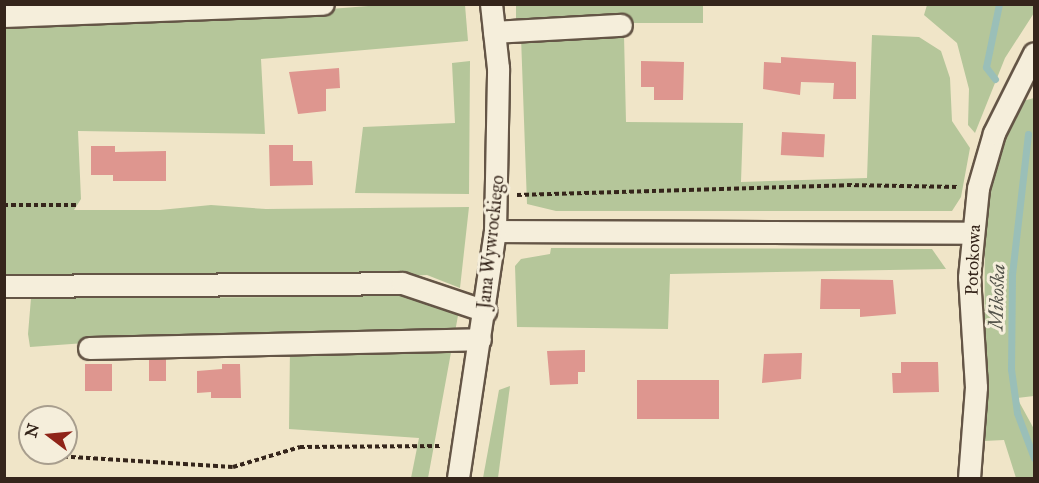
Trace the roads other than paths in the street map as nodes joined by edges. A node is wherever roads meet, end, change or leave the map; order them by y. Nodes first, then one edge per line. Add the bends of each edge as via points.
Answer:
1 (323, 4) edge
2 (491, 4) edge
3 (4, 16) edge
4 (621, 25) dead end
5 (494, 32) junction
6 (1035, 53) edge
7 (495, 231) junction
8 (972, 233) junction
9 (4, 286) edge
10 (485, 311) junction
11 (480, 339) junction
12 (89, 348) dead end
13 (458, 478) edge
14 (969, 478) edge

1 - 3 street
2 - 5 street, Jana Wywrockiego
4 - 5 street
5 - 7 street, Jana Wywrockiego via 499,139
6 - 8 street, Potokowa via 994,133 978,188
7 - 8 street
7 - 10 street, Jana Wywrockiego
8 - 14 street, Potokowa via 969,277 976,387
9 - 10 street via 402,283
10 - 11 street, Jana Wywrockiego
11 - 12 street
11 - 13 street, Jana Wywrockiego

